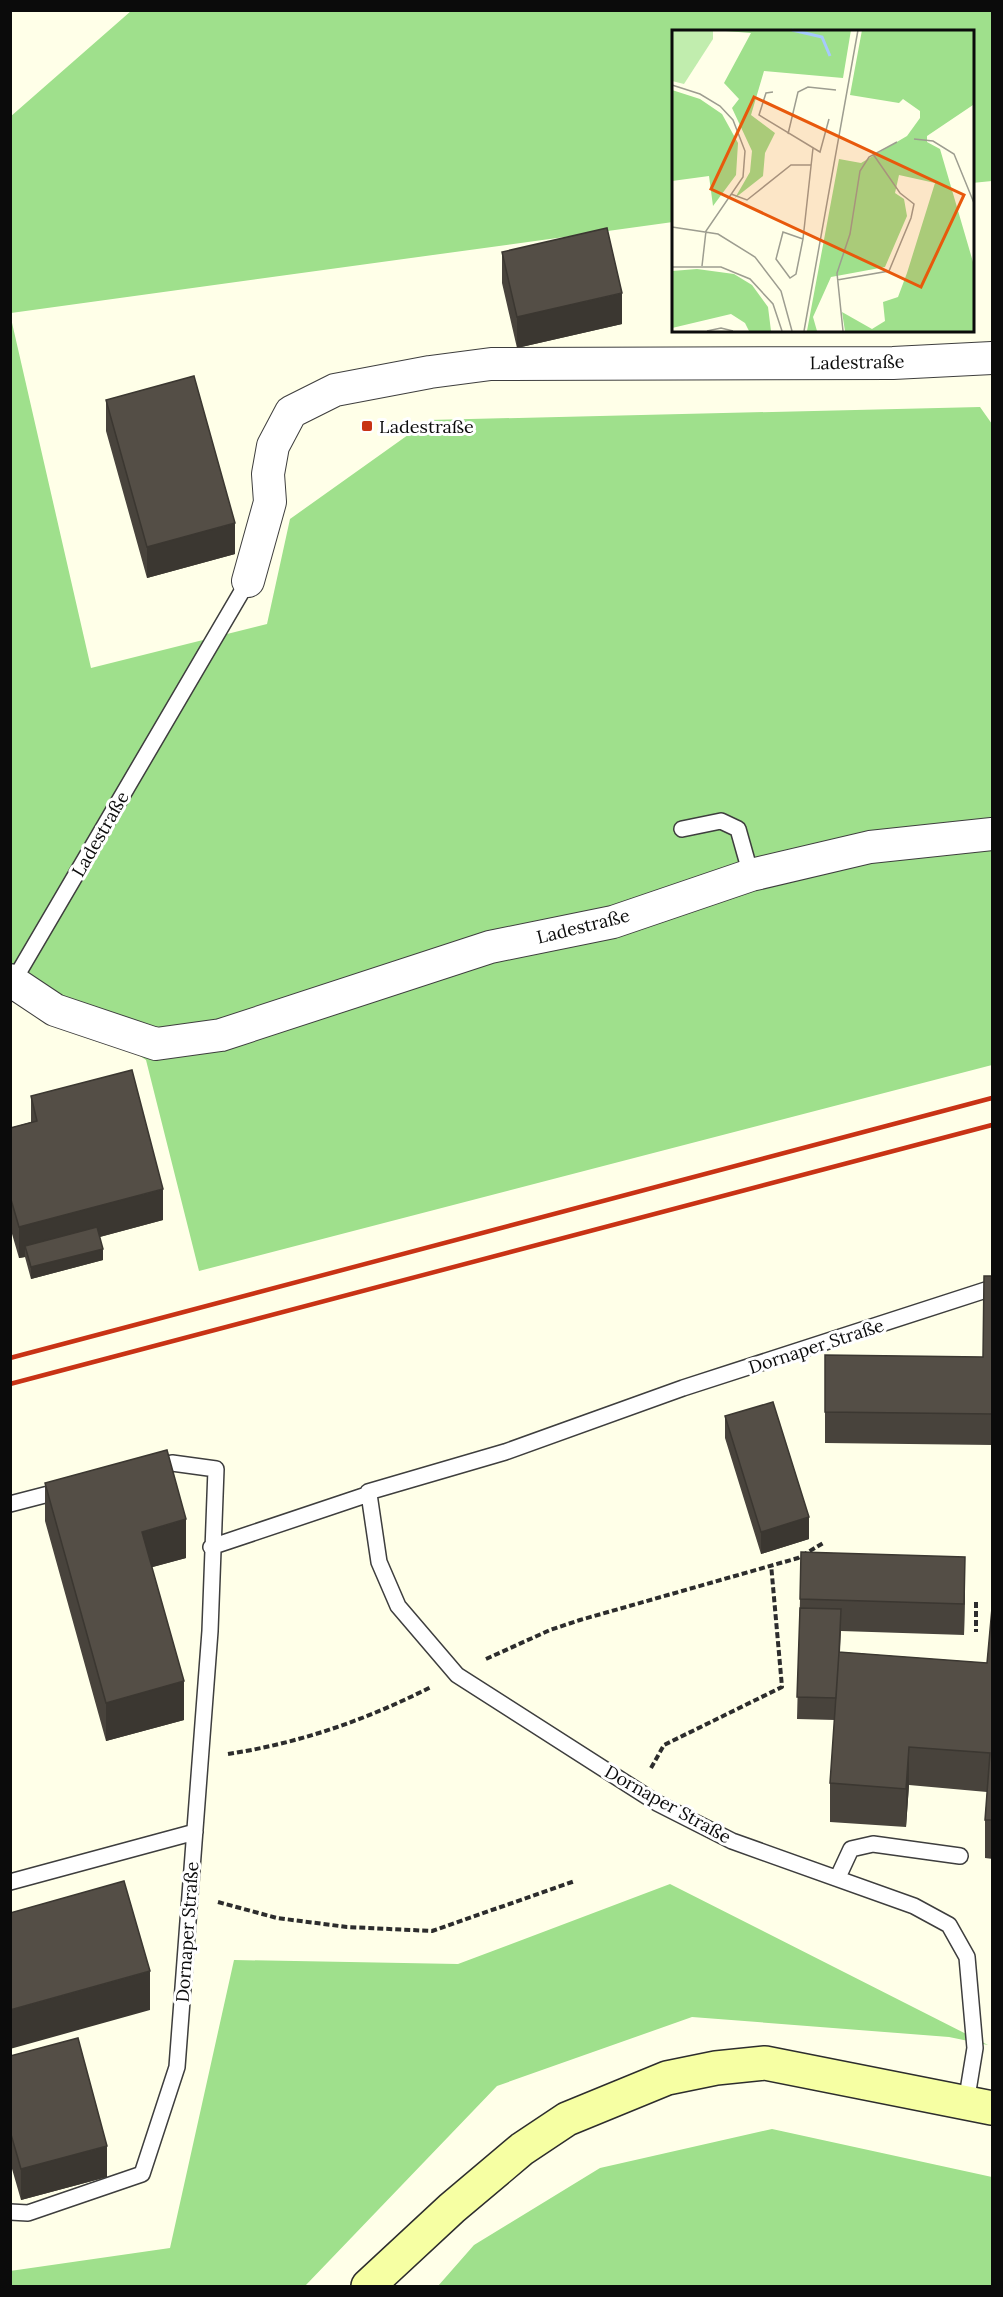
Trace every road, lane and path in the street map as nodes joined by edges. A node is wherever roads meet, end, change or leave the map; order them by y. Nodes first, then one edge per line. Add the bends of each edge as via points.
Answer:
1 (993, 358) edge
2 (248, 581) joint
3 (682, 829) dead end
4 (993, 834) edge
5 (751, 875) junction
6 (12, 981) edge
7 (993, 1288) edge
8 (137, 1472) edge
9 (80, 1486) edge
10 (369, 1494) junction
11 (10, 1504) edge
12 (825, 1542) dead end
13 (211, 1547) junction
14 (771, 1564) junction
15 (976, 1602) dead end
16 (976, 1632) dead end
17 (457, 1675) junction
18 (664, 1745) dead end
19 (201, 1758) junction
20 (195, 1832) junction
21 (960, 1856) dead end
22 (838, 1877) junction
23 (575, 1881) dead end
24 (10, 1882) edge
25 (190, 1895) junction
26 (979, 2106) edge
27 (10, 2212) edge
28 (368, 2286) edge

1 - 2 street, Ladestraße via 893,363 491,364 335,390 291,412 273,446 267,474 270,502
2 - 6 lane, Ladestraße
3 - 5 lane via 721,820 738,829
4 - 5 street, Ladestraße via 870,847
5 - 6 street, Ladestraße via 613,922 490,947 221,1035 156,1044 55,1010
7 - 10 lane, Dornaper Straße
8 - 13 lane, Dornaper Straße via 172,1463 216,1469
9 - 11 lane
10 - 13 lane, Dornaper Straße
10 - 17 lane, Dornaper Straße via 379,1562 398,1606
12 - 14 path via 798,1558
13 - 19 lane, Dornaper Straße
14 - 17 path via 550,1630
14 - 18 path via 782,1687
15 - 16 path
17 - 19 path via 354,1722 273,1746
17 - 22 lane, Dornaper Straße via 657,1803 732,1841
19 - 20 lane, Dornaper Straße
20 - 24 lane
20 - 25 lane, Dornaper Straße
21 - 22 lane via 873,1844 851,1849
22 - 26 lane, Dornaper Straße via 914,1906 949,1925 967,1957
23 - 25 path via 432,1931 347,1927 277,1918
25 - 27 lane, Dornaper Straße via 177,2067 142,2174 28,2213
26 - 28 main road, Dornaper Straße via 765,2063 667,2078 567,2119 522,2149

